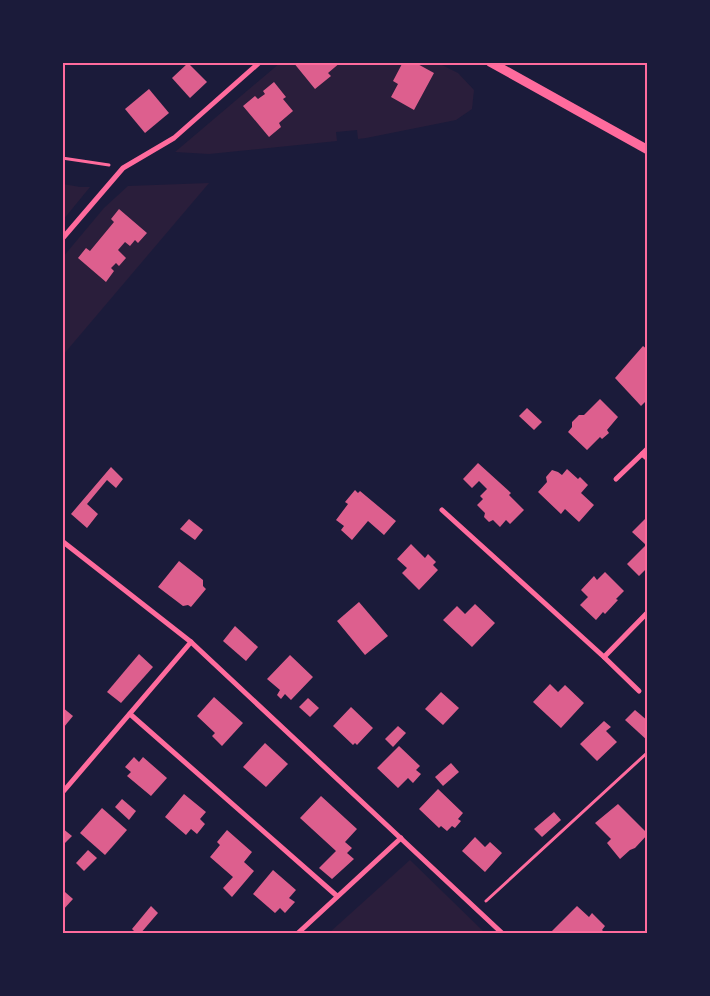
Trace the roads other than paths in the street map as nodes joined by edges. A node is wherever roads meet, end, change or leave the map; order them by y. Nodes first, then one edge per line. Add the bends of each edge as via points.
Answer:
1 (260, 62) edge
2 (490, 62) edge
3 (648, 150) edge
4 (62, 239) edge
5 (648, 448) edge
6 (642, 454) junction
7 (648, 459) edge
8 (616, 479) dead end
9 (442, 510) dead end
10 (62, 540) edge
11 (648, 612) edge
12 (191, 642) junction
13 (604, 658) junction
14 (639, 690) dead end
15 (130, 714) junction
16 (62, 793) edge
17 (401, 838) junction
18 (338, 896) junction
19 (297, 934) edge
20 (503, 934) edge

1 - 4 street via 174,138 123,168
2 - 3 street
5 - 6 street
6 - 7 street
6 - 8 street
9 - 13 street
10 - 12 street
11 - 13 street
12 - 15 street
12 - 17 street
13 - 14 street
15 - 16 street
15 - 18 street
17 - 18 street
17 - 20 street
18 - 19 street

